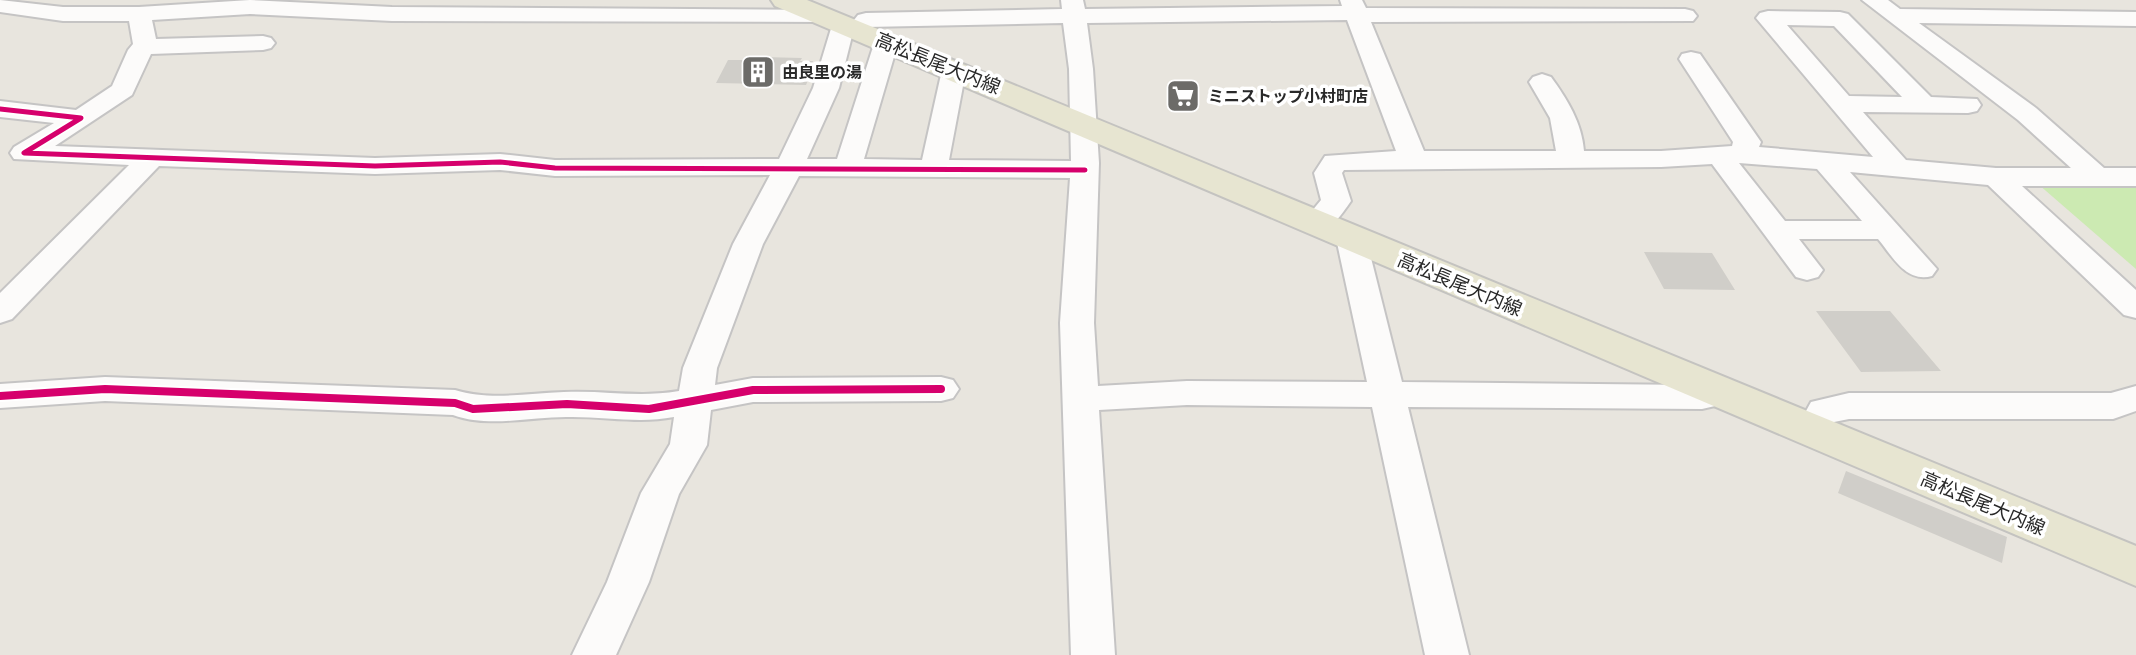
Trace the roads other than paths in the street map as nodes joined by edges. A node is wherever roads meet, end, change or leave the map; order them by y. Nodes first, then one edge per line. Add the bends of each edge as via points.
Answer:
1 (785, 0) edge
2 (1872, 0) edge
3 (0, 5) edge
4 (948, 8) edge
5 (1072, 8) edge
6 (1355, 9) edge
7 (139, 14) junction
8 (838, 15) edge
9 (1685, 16) dead end
10 (1894, 16) junction
11 (2136, 19) edge
12 (263, 43) dead end
13 (146, 47) junction
14 (884, 50) dead end
15 (1691, 59) dead end
16 (1879, 59) junction
17 (1941, 60) dead end
18 (954, 70) junction
19 (1542, 82) dead end
20 (1842, 104) junction
21 (1923, 104) junction
22 (1968, 105) dead end
23 (0, 109) edge
24 (1083, 117) junction
25 (81, 118) junction
26 (1732, 155) junction
27 (152, 158) junction
28 (1570, 158) junction
29 (1413, 159) junction
30 (1826, 162) junction
31 (789, 167) junction
32 (848, 167) junction
33 (934, 168) junction
34 (1898, 169) junction
35 (1085, 170) junction
36 (1996, 177) junction
37 (2136, 177) edge
38 (2099, 179) junction
39 (1332, 223) junction
40 (1776, 230) junction
41 (1886, 230) junction
42 (1921, 269) dead end
43 (1807, 270) dead end
44 (2136, 308) edge
45 (0, 312) edge
46 (941, 389) dead end
47 (1712, 389) junction
48 (0, 396) edge
49 (1388, 396) junction
50 (2136, 398) edge
51 (1080, 399) junction
52 (694, 401) junction
53 (1824, 411) junction
54 (2136, 542) edge
55 (2136, 567) edge
56 (594, 655) edge
57 (1093, 655) edge
58 (1447, 655) edge

1 - 8 main road, 高松長尾大内線
2 - 10 street
3 - 7 street via 62,14
4 - 5 street
4 - 8 street
5 - 6 street via 1102,14
5 - 24 street
6 - 9 street
6 - 29 street
7 - 8 street via 250,7 392,14
7 - 13 street
8 - 18 main road, 高松長尾大内線
8 - 24 main road, 高松長尾大内線
8 - 31 street via 826,88
10 - 11 street
10 - 38 street via 2027,114
12 - 13 street
13 - 25 street via 140,50 123,90
14 - 32 street
15 - 26 street via 1747,142
16 - 17 street
16 - 20 street via 1840,19 1768,18
16 - 21 street
18 - 24 main road, 高松長尾大内線
18 - 33 street
19 - 28 street via 1564,117 1571,138
20 - 21 street
20 - 34 street
21 - 22 street
23 - 25 street
24 - 35 street
24 - 39 main road, 高松長尾大内線
25 - 27 street via 24,153
26 - 28 street
26 - 30 street
26 - 40 street
27 - 31 street via 375,166 500,162 555,168
27 - 45 street
28 - 29 street
29 - 39 street via 1335,162 1328,173 1336,201
30 - 34 street
30 - 41 street
31 - 32 street
31 - 52 street via 748,244 700,368
32 - 33 street
33 - 35 street
34 - 36 street
35 - 51 street via 1077,323
36 - 38 street
36 - 44 street
37 - 38 street
39 - 47 main road, 高松長尾大内線
39 - 49 street
39 - 53 main road, 高松長尾大内線
40 - 41 street
40 - 43 street
41 - 42 street
46 - 52 street via 753,390
47 - 49 street via 1702,397
47 - 55 main road, 高松長尾大内線
48 - 52 street via 105,389 455,403 472,409 567,404 649,409
49 - 51 street via 1186,393
49 - 58 street
50 - 53 street via 2113,407 1849,406
51 - 57 street
52 - 56 street via 688,445 660,492 628,582
53 - 54 main road, 高松長尾大内線

